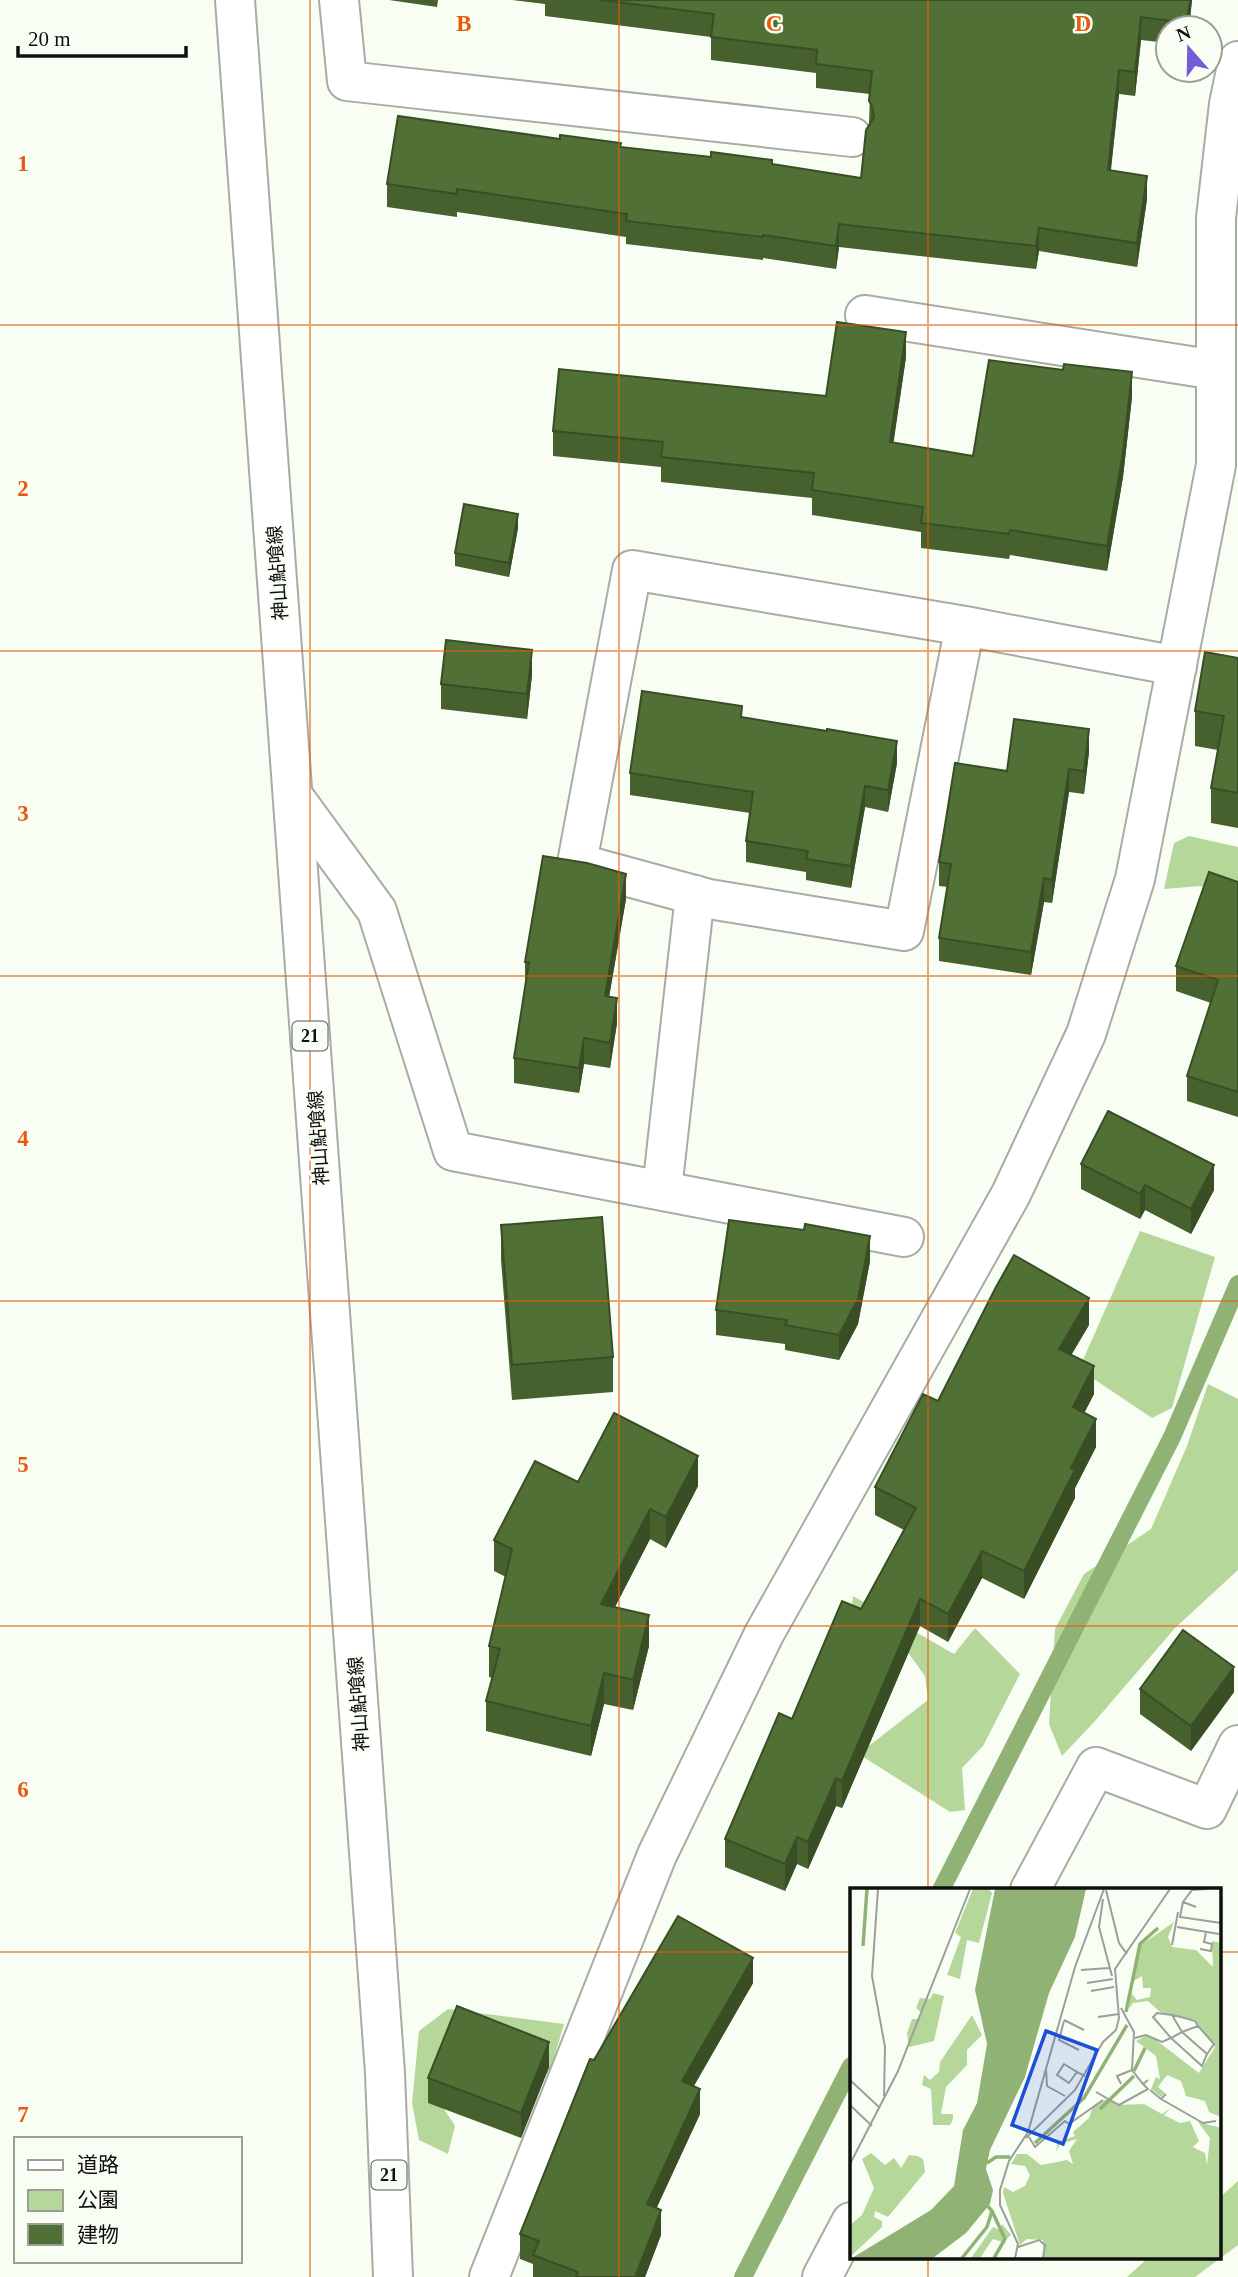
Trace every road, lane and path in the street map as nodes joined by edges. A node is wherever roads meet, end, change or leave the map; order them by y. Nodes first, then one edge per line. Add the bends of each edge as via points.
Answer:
1 (234, 0) edge
2 (339, 0) edge
3 (1238, 61) edge
4 (852, 137) dead end
5 (865, 315) dead end
6 (1216, 370) junction
7 (965, 626) junction
8 (1177, 666) junction
9 (293, 796) junction
10 (695, 895) junction
11 (662, 1190) junction
12 (904, 1237) dead end
13 (1238, 1745) edge
14 (1031, 1888) edge
15 (850, 2224) edge
16 (393, 2277) edge
17 (489, 2277) edge
18 (822, 2277) edge

1 - 9 street, 神山鮎喰線 / 21
2 - 4 street via 346,81
3 - 6 street via 1216,218
5 - 6 street
6 - 8 street via 1216,465
7 - 8 street
7 - 10 street via 904,931
7 - 10 street via 632,570 577,863
8 - 17 street via 1135,879 1086,1034 1011,1194 764,1634 663,1842
9 - 11 street via 377,911 453,1151
9 - 16 street, 神山鮎喰線 / 21 via 385,2073
10 - 11 street
11 - 12 street
13 - 14 street via 1207,1809 1096,1767
15 - 18 street

